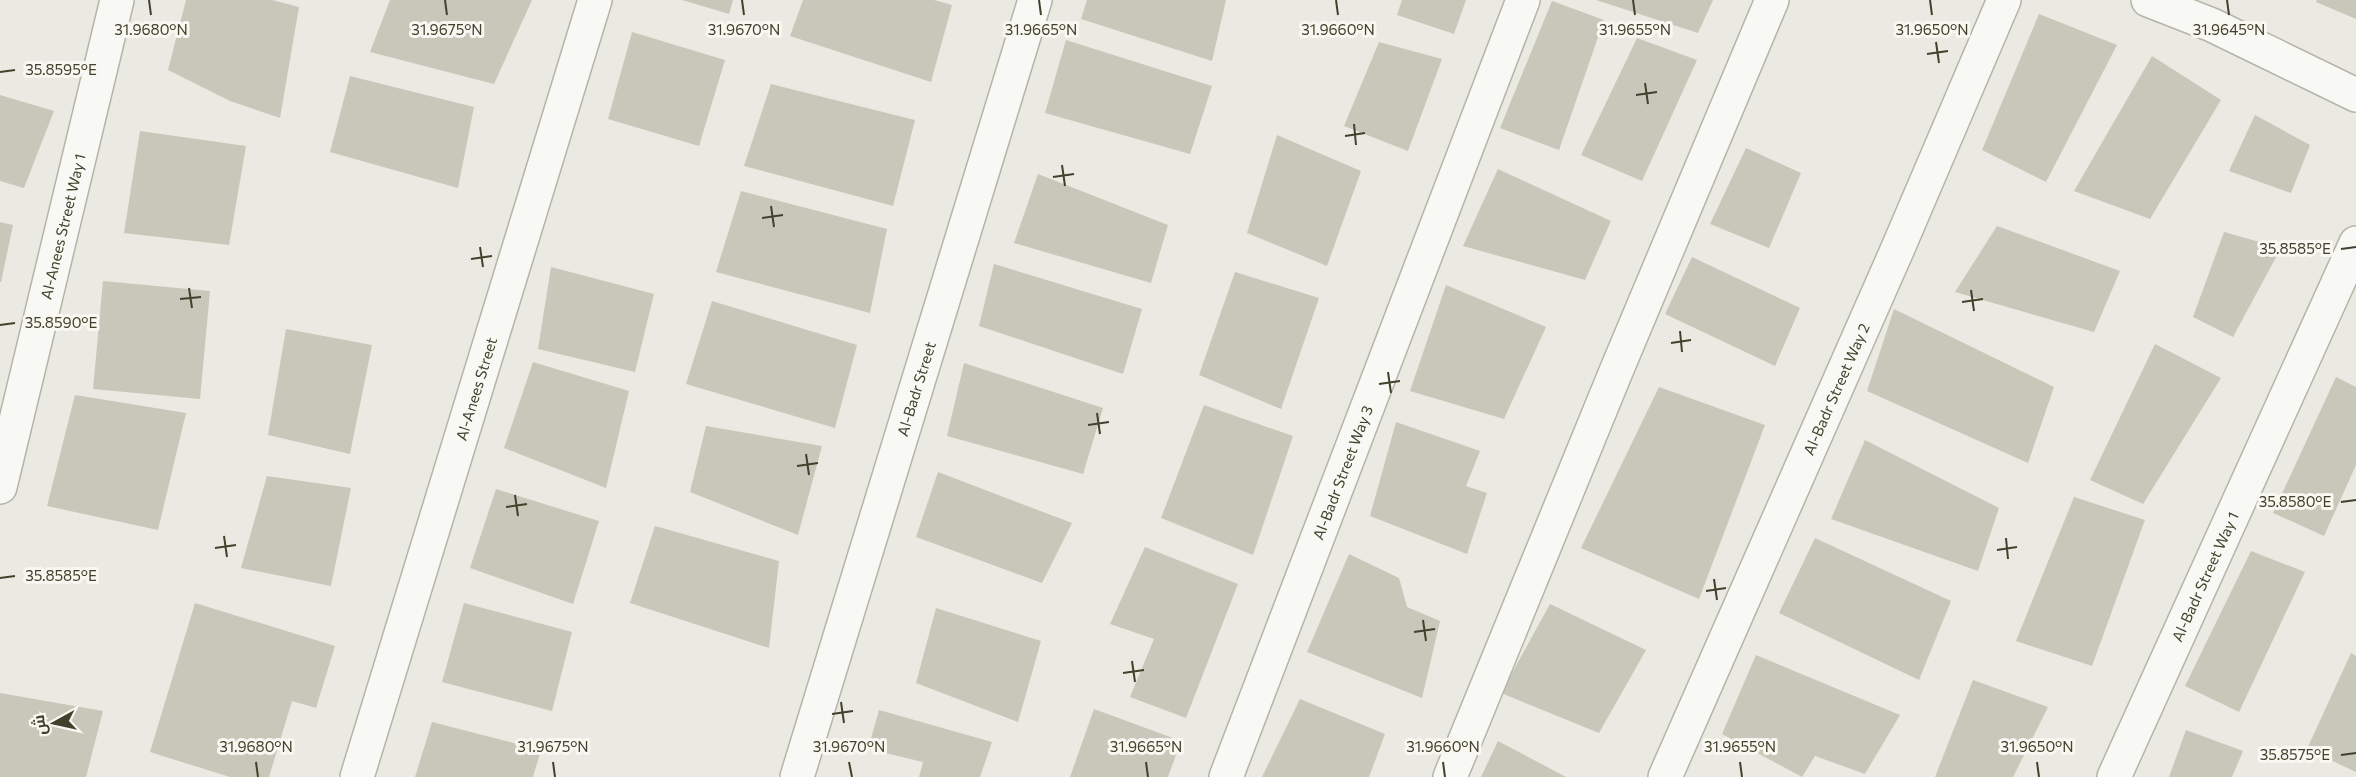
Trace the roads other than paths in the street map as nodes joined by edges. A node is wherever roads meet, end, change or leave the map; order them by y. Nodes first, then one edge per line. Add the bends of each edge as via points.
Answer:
1 (117, 0) edge
2 (595, 0) edge
3 (1035, 0) edge
4 (1523, 0) edge
5 (1772, 0) edge
6 (2004, 0) edge
7 (2148, 0) edge
8 (2356, 95) edge
9 (2356, 243) edge
10 (0, 487) edge
11 (357, 777) edge
12 (797, 777) edge
13 (1227, 777) edge
14 (1450, 777) edge
15 (1665, 777) edge
16 (2114, 777) edge

1 - 10 street, Al-Anees Street Way 1
2 - 11 street, Al-Anees Street
3 - 12 street, Al-Badr Street
4 - 13 street, Al-Badr Street Way 3
5 - 14 street
6 - 15 street, Al-Badr Street Way 2
7 - 8 street via 2212,24
9 - 16 street, Al-Badr Street Way 1

